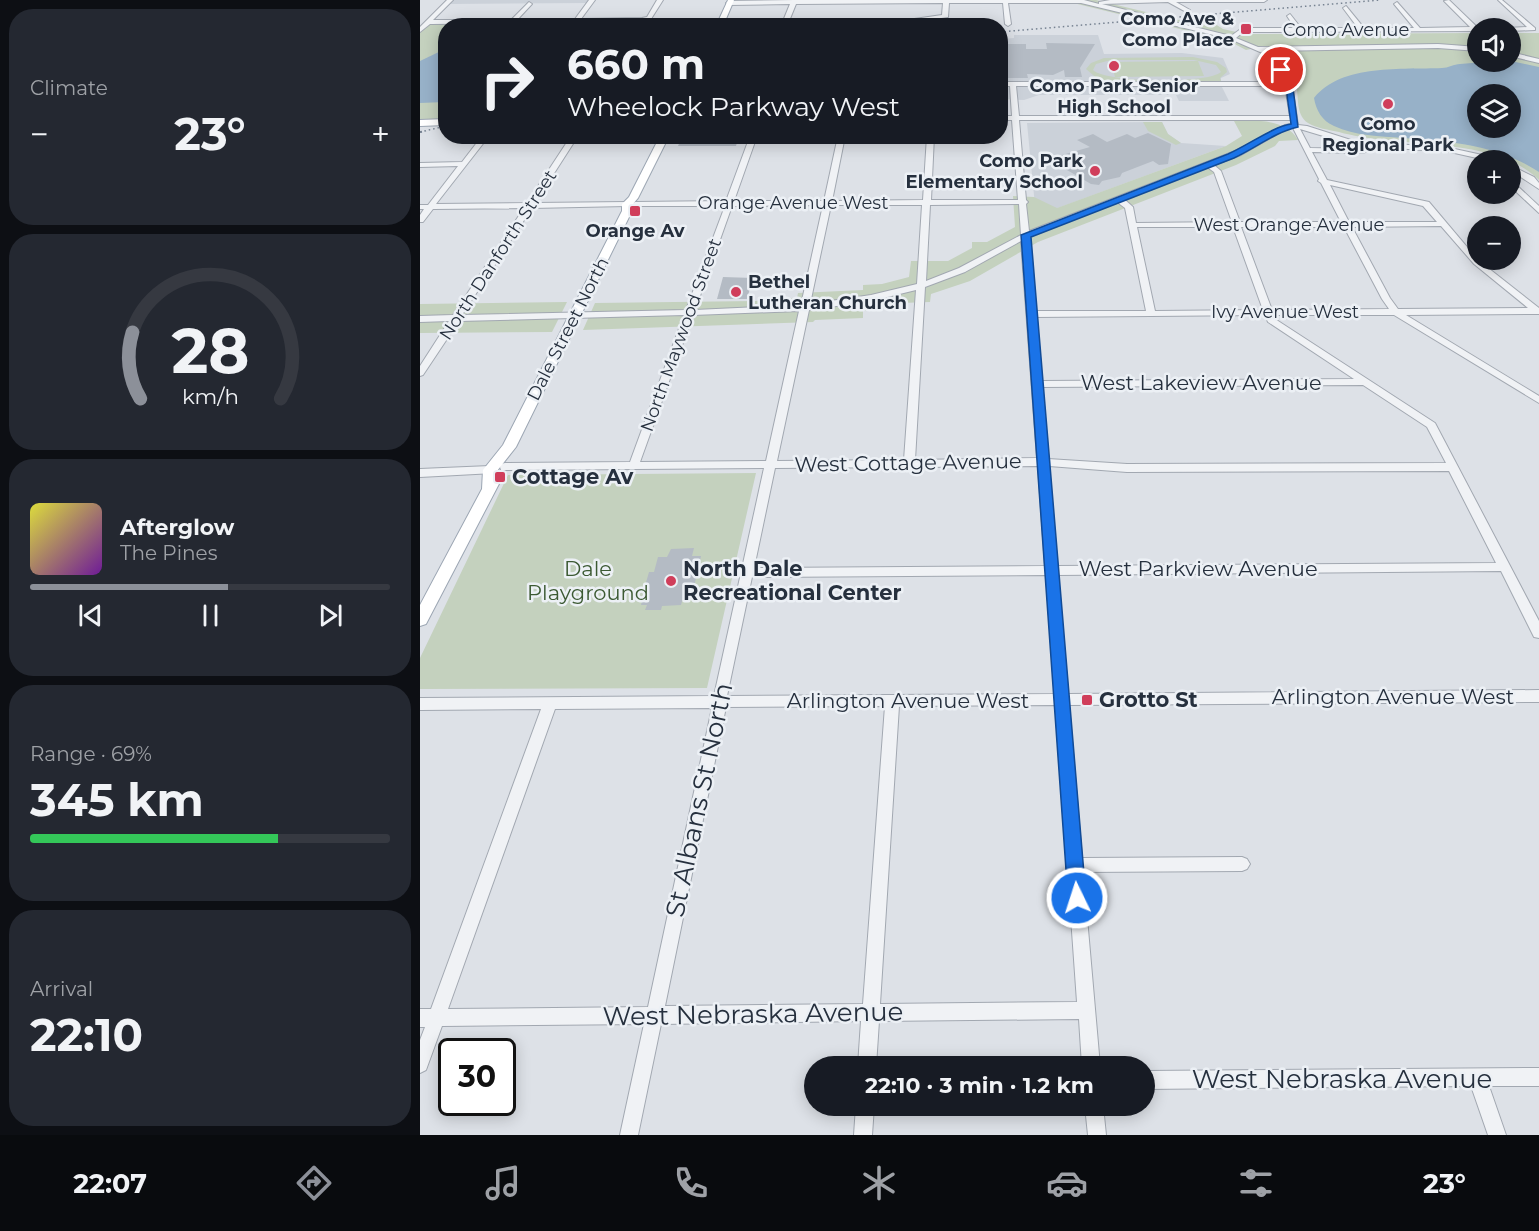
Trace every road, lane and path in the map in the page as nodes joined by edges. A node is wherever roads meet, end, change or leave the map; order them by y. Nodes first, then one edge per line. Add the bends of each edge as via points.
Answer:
1 (450, 0) edge
2 (592, 0) edge
3 (660, 0) edge
4 (831, 0) edge
5 (1079, 0) edge
6 (1114, 0) edge
7 (1170, 0) edge
8 (1225, 0) edge
9 (1264, 0) edge
10 (730, 1) edge
11 (945, 1) edge
12 (1005, 1) edge
13 (1448, 1) edge
14 (1500, 1) edge
15 (794, 2) junction
16 (838, 2) junction
17 (529, 4) dead end
18 (1397, 4) dead end
19 (1097, 5) junction
20 (1346, 8) dead end
21 (1188, 11) dead end
22 (1290, 16) dead end
23 (516, 18) edge
24 (578, 18) edge
25 (647, 18) edge
26 (723, 18) edge
27 (787, 18) edge
28 (942, 18) edge
29 (1007, 18) edge
30 (1467, 20) edge
31 (428, 22) junction
32 (438, 22) edge
33 (1213, 25) dead end
34 (1467, 29) edge
35 (1535, 29) edge
36 (420, 30) edge
37 (1299, 30) junction
38 (1363, 30) junction
39 (1419, 30) junction
40 (1234, 35) junction
41 (1311, 47) junction
42 (1284, 49) junction
43 (1467, 49) edge
44 (1259, 51) junction
45 (1272, 57) junction
46 (1521, 57) edge
47 (1539, 61) edge
48 (1279, 68) junction
49 (1008, 84) edge
50 (1013, 84) junction
51 (1288, 84) junction
52 (1008, 118) edge
53 (1016, 118) junction
54 (1256, 118) junction
55 (1294, 122) junction
56 (420, 123) edge
57 (438, 123) edge
58 (1282, 127) junction
59 (480, 144) edge
60 (570, 144) edge
61 (661, 144) edge
62 (751, 144) edge
63 (840, 144) edge
64 (930, 144) edge
65 (1307, 150) junction
66 (1467, 155) edge
67 (1467, 162) edge
68 (464, 164) junction
69 (420, 165) edge
70 (1209, 165) junction
71 (1521, 173) edge
72 (1322, 181) junction
73 (1539, 187) edge
74 (1521, 192) edge
75 (1118, 199) junction
76 (926, 202) junction
77 (1024, 202) junction
78 (729, 203) junction
79 (828, 203) junction
80 (631, 204) junction
81 (530, 206) junction
82 (420, 207) edge
83 (430, 207) junction
84 (1539, 211) edge
85 (420, 220) edge
86 (1237, 224) junction
87 (1444, 224) junction
88 (1133, 225) junction
89 (1347, 225) junction
90 (1026, 235) junction
91 (920, 286) junction
92 (804, 309) junction
93 (1538, 311) edge
94 (1268, 312) junction
95 (1396, 312) junction
96 (1151, 313) junction
97 (690, 314) junction
98 (1032, 314) junction
99 (574, 317) junction
100 (456, 319) junction
101 (420, 320) edge
102 (420, 373) edge
103 (1365, 382) junction
104 (1038, 384) junction
105 (1539, 400) edge
106 (509, 447) junction
107 (1044, 462) junction
108 (909, 463) junction
109 (634, 465) junction
110 (770, 465) junction
111 (505, 467) junction
112 (1454, 467) junction
113 (490, 470) junction
114 (420, 474) edge
115 (488, 487) junction
116 (1504, 567) junction
117 (1053, 571) junction
118 (748, 573) junction
119 (420, 620) edge
120 (1539, 633) edge
121 (1539, 696) edge
122 (1062, 700) junction
123 (720, 702) junction
124 (549, 703) junction
125 (892, 703) junction
126 (420, 704) edge
127 (1242, 864) dead end
128 (1075, 865) junction
129 (1087, 1010) junction
130 (871, 1012) junction
131 (654, 1016) junction
132 (428, 1018) edge
133 (868, 1056) edge
134 (1090, 1056) edge
135 (420, 1064) edge
136 (1539, 1077) edge
137 (1477, 1078) junction
138 (1155, 1080) edge
139 (864, 1116) edge
140 (1096, 1116) edge
141 (629, 1135) edge
142 (863, 1135) edge
143 (1097, 1135) edge
144 (1497, 1135) edge

1 - 31 street
2 - 24 street
3 - 25 street
4 - 16 street
5 - 12 street, Como Avenue
5 - 19 street, Como Avenue
6 - 7 street
6 - 19 street
7 - 8 street
7 - 21 street
8 - 9 street
10 - 15 street, Como Avenue
10 - 26 main road
11 - 12 street, Como Avenue
11 - 16 street, Como Avenue
11 - 28 street via 946,16
12 - 29 street
13 - 30 street
14 - 35 street
15 - 16 street, Como Avenue
15 - 27 street
17 - 23 street
18 - 39 street
19 - 40 street, Como Avenue
20 - 38 street
22 - 37 street
31 - 32 street
31 - 36 street
33 - 40 street
34 - 39 street, Como Avenue
37 - 38 street, Como Avenue
37 - 40 street, Como Avenue
38 - 39 street, Como Avenue
40 - 44 street
41 - 42 street
41 - 43 street
41 - 44 street
42 - 44 street
42 - 45 street via 1273,52
44 - 45 street
44 - 48 street
45 - 48 street
46 - 47 street
48 - 51 street
49 - 50 street
50 - 51 street
50 - 53 street
51 - 55 street
52 - 53 street
53 - 54 street
53 - 77 street
54 - 55 street
54 - 58 street
55 - 58 street
55 - 65 street
55 - 66 street via 1353,143
56 - 57 main road
58 - 70 street via 1257,145
59 - 68 street
60 - 81 street, North Danforth Street
61 - 80 main road, Dale Street North
62 - 78 street, North Maywood Street
63 - 79 street, St Albans St North
64 - 76 street
65 - 67 street via 1427,153
65 - 72 street
68 - 69 street
68 - 83 street
70 - 75 street
70 - 86 street via 1217,171
71 - 73 street
72 - 87 street via 1420,201
72 - 89 street
74 - 84 street
75 - 88 street via 1128,207
75 - 90 street
76 - 77 street, Orange Avenue West
76 - 79 street, Orange Avenue West
76 - 91 street
77 - 90 street
78 - 79 street, Orange Avenue West
78 - 80 street, Orange Avenue West
78 - 97 street, North Maywood Street
79 - 92 street, St Albans St North
80 - 81 street, Orange Avenue West
80 - 99 main road, Dale Street North
81 - 83 street, Orange Avenue West
81 - 100 street, North Danforth Street
82 - 83 street, Orange Avenue West
83 - 85 street
86 - 88 street, West Orange Avenue
86 - 89 street, West Orange Avenue
86 - 94 street
87 - 89 street, West Orange Avenue
87 - 93 street via 1477,262
88 - 96 street
89 - 95 street
90 - 91 street via 974,265
90 - 98 street
91 - 92 street
91 - 108 street
92 - 97 street
92 - 110 street, St Albans St North
93 - 95 street, Ivy Avenue West
94 - 95 street, Ivy Avenue West
94 - 96 street, Ivy Avenue West
94 - 103 street via 1271,320
95 - 105 street
96 - 98 street, Ivy Avenue West
97 - 99 street
97 - 109 street, North Maywood Street
98 - 104 street
99 - 100 street
99 - 106 main road, Dale Street North
100 - 101 street
100 - 102 street, North Danforth Street
103 - 104 street, West Lakeview Avenue
103 - 112 street via 1431,425
104 - 107 street
106 - 111 main road, Dale Street North
106 - 113 main road, Dale Street North
107 - 108 street, West Cottage Avenue
107 - 112 street, West Cottage Avenue via 1127,468
107 - 117 street
108 - 110 street, West Cottage Avenue
109 - 110 street, West Cottage Avenue
109 - 111 street, West Cottage Avenue
110 - 118 street, St Albans St North
111 - 115 main road, Dale Street North
112 - 116 street
113 - 114 street
113 - 115 main road, Dale Street North
115 - 119 main road, Dale Street North
116 - 117 street, West Parkview Avenue
116 - 120 street
117 - 118 street, West Parkview Avenue
117 - 122 street
118 - 123 street, St Albans St North
121 - 122 street, Arlington Avenue West
122 - 125 street, Arlington Avenue West
122 - 128 street
123 - 124 street, Arlington Avenue West
123 - 125 street, Arlington Avenue West
123 - 131 street, St Albans St North
124 - 126 street, Arlington Avenue West
124 - 132 street
125 - 130 street
127 - 128 street
128 - 129 street
129 - 130 street, West Nebraska Avenue
129 - 134 street
130 - 131 street, West Nebraska Avenue
130 - 133 street
131 - 132 street, West Nebraska Avenue
131 - 141 street, St Albans St North
132 - 135 street
136 - 137 street, West Nebraska Avenue
137 - 138 street, West Nebraska Avenue
137 - 144 street
139 - 142 street
140 - 143 street

